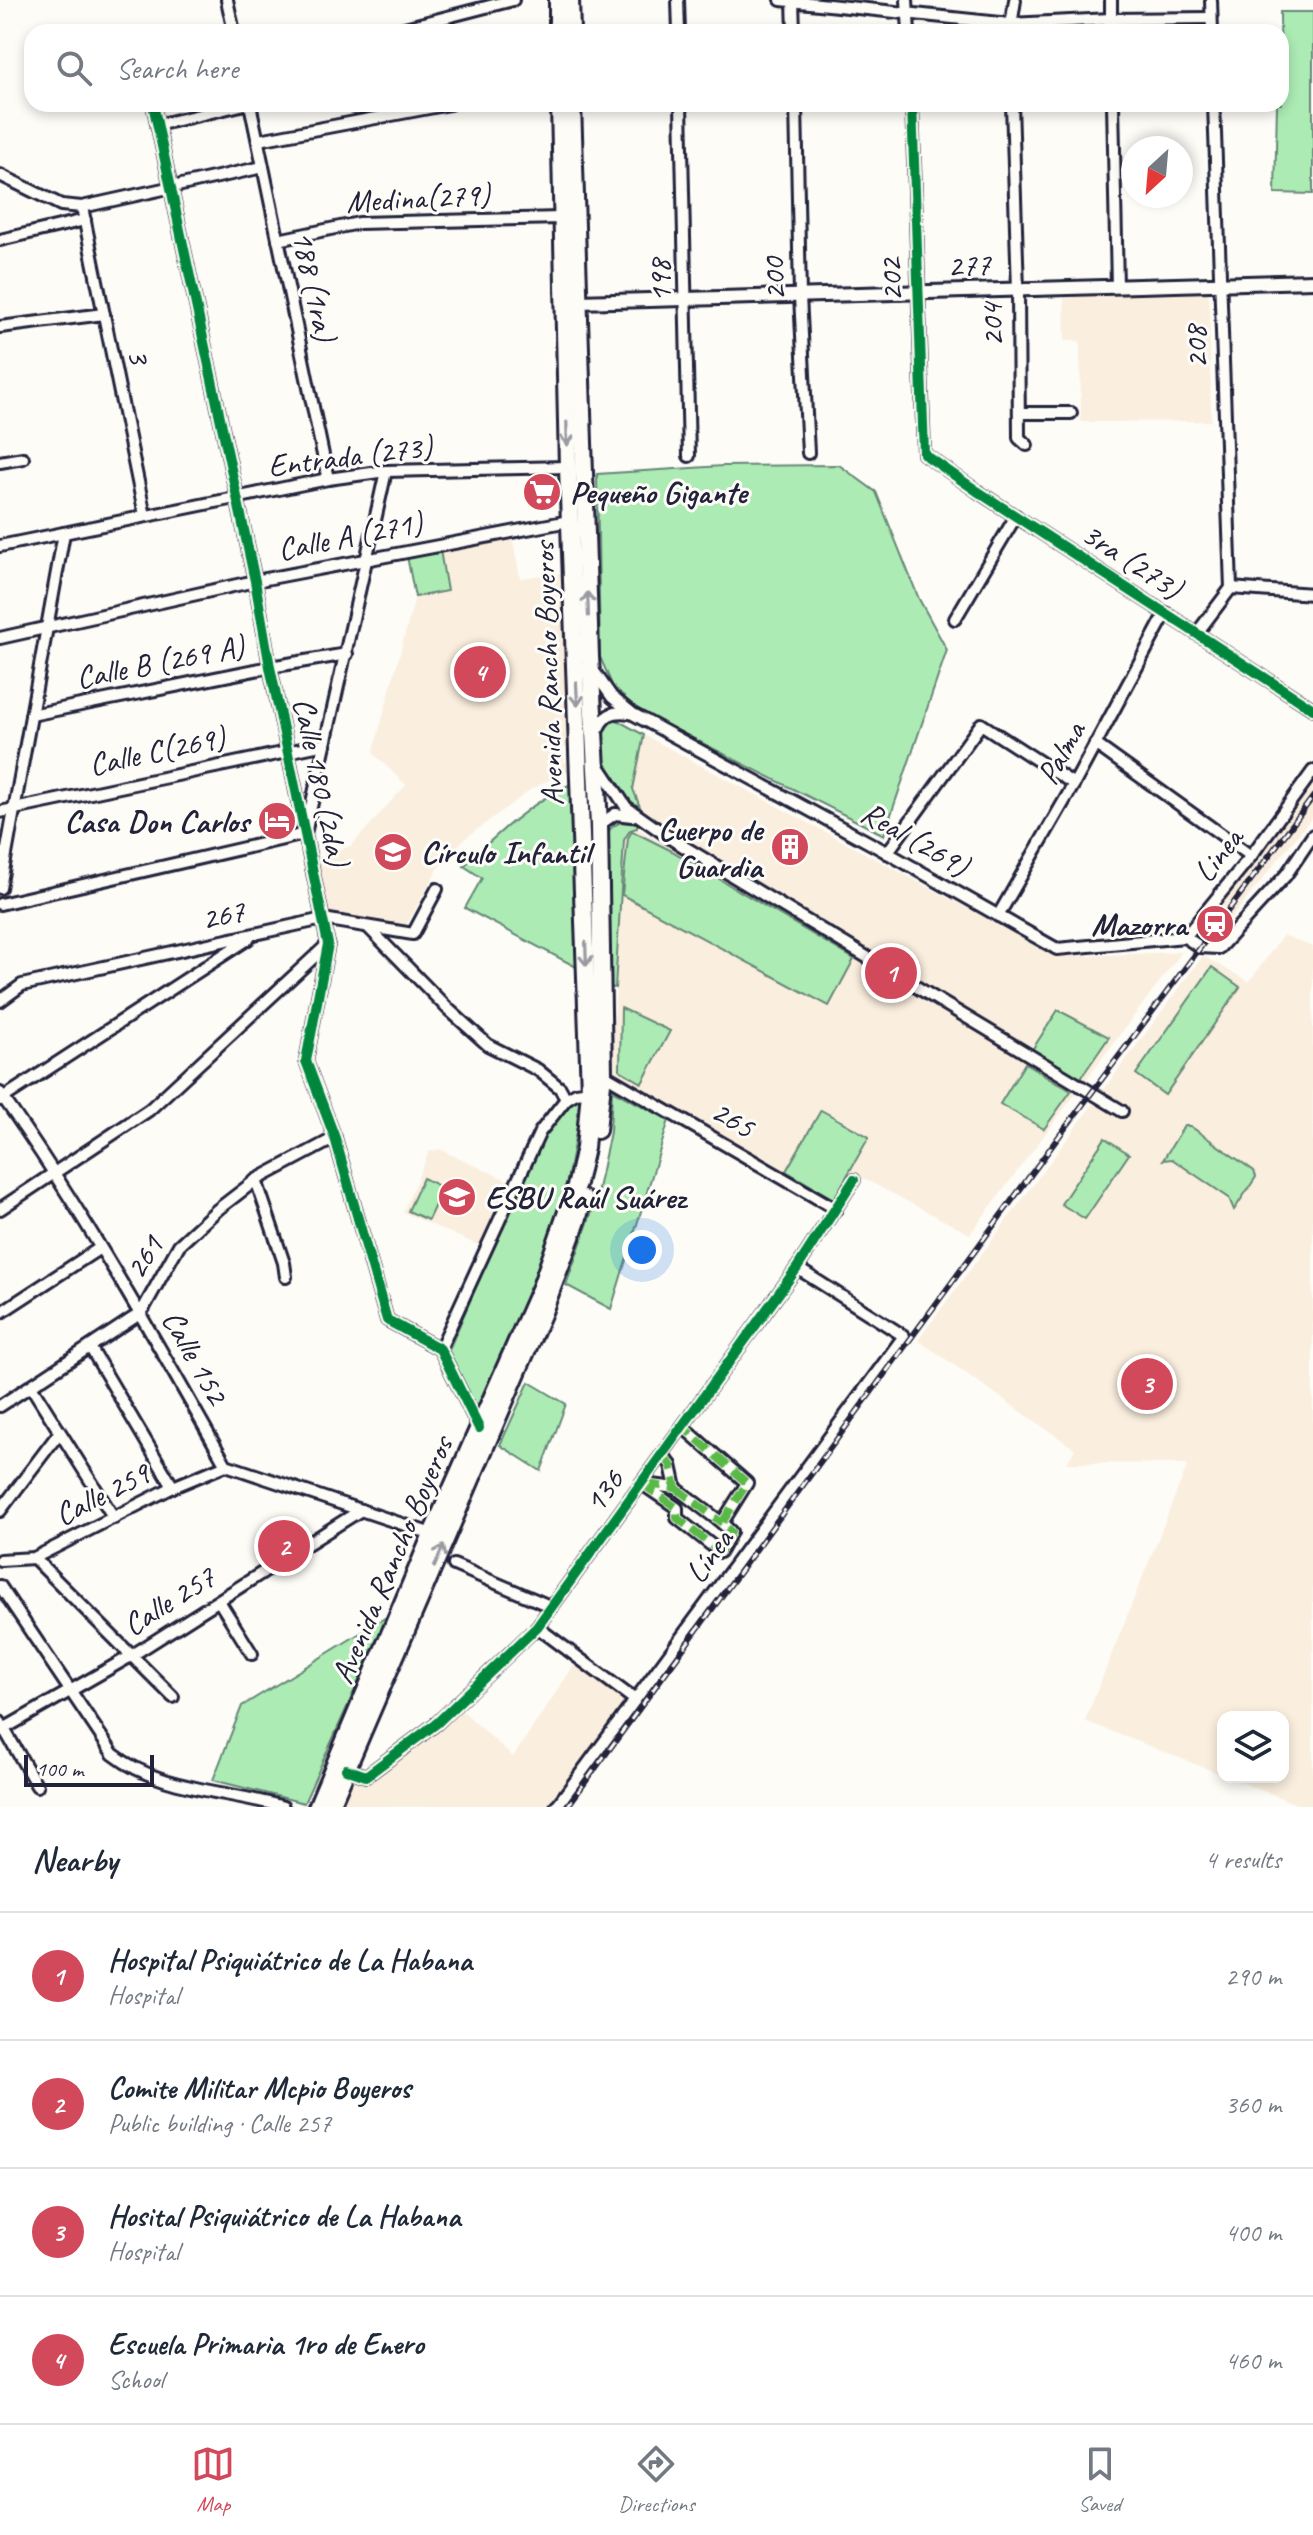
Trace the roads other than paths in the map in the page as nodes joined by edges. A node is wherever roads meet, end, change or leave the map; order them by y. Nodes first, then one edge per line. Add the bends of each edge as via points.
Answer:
1 (227, 0) edge
2 (513, 0) edge
3 (558, 0) edge
4 (570, 0) edge
5 (678, 0) edge
6 (781, 0) edge
7 (907, 0) edge
8 (1015, 0) edge
9 (1111, 0) edge
10 (1211, 0) edge
11 (793, 1) edge
12 (907, 15) junction
13 (1211, 18) junction
14 (1111, 19) junction
15 (232, 24) edge
16 (420, 24) edge
17 (558, 24) edge
18 (571, 24) edge
19 (679, 24) edge
20 (794, 24) edge
21 (908, 24) edge
22 (978, 24) edge
23 (1011, 24) edge
24 (1055, 24) edge
25 (1111, 24) edge
26 (1211, 24) edge
27 (155, 112) edge
28 (213, 112) edge
29 (250, 112) edge
30 (408, 112) edge
31 (560, 112) edge
32 (572, 112) edge
33 (681, 112) edge
34 (796, 112) edge
35 (912, 112) edge
36 (1012, 112) edge
37 (1113, 112) edge
38 (1214, 112) edge
39 (157, 125) junction
40 (259, 140) junction
41 (263, 167) junction
42 (0, 175) edge
43 (170, 187) junction
44 (82, 207) junction
45 (561, 218) junction
46 (85, 220) junction
47 (0, 240) edge
48 (278, 240) junction
49 (1313, 281) edge
50 (1220, 283) junction
51 (1117, 286) junction
52 (1018, 290) junction
53 (917, 293) junction
54 (800, 296) junction
55 (687, 299) junction
56 (578, 302) junction
57 (104, 314) junction
58 (0, 327) edge
59 (1019, 413) junction
60 (1071, 413) dead end
61 (1027, 445) dead end
62 (808, 453) dead end
63 (924, 454) joint
64 (689, 456) dead end
65 (23, 458) dead end
66 (0, 462) edge
67 (568, 467) junction
68 (386, 471) junction
69 (328, 479) junction
70 (237, 497) junction
71 (145, 516) junction
72 (1016, 516) junction
73 (569, 521) junction
74 (64, 533) junction
75 (0, 546) edge
76 (367, 560) junction
77 (255, 581) junction
78 (1231, 588) junction
79 (1313, 594) edge
80 (1166, 613) junction
81 (955, 619) dead end
82 (46, 627) junction
83 (1197, 633) junction
84 (0, 638) edge
85 (347, 654) junction
86 (590, 657) junction
87 (270, 667) junction
88 (1313, 709) edge
89 (633, 714) junction
90 (31, 715) junction
91 (595, 742) junction
92 (325, 744) junction
93 (1095, 744) junction
94 (287, 751) junction
95 (596, 761) junction
96 (1313, 771) edge
97 (1074, 784) junction
98 (14, 807) junction
99 (0, 812) edge
100 (641, 819) junction
101 (599, 825) junction
102 (305, 834) junction
103 (1313, 835) edge
104 (887, 853) junction
105 (1251, 856) junction
106 (0, 888) edge
107 (437, 889) dead end
108 (0, 904) edge
109 (998, 916) junction
110 (323, 919) junction
111 (368, 927) junction
112 (253, 936) junction
113 (1185, 937) junction
114 (328, 944) junction
115 (0, 1001) edge
116 (603, 1074) junction
117 (590, 1091) junction
118 (1, 1097) edge
119 (566, 1099) junction
120 (1122, 1111) dead end
121 (335, 1138) junction
122 (54, 1174) junction
123 (256, 1180) junction
124 (854, 1180) dead end
125 (0, 1209) edge
126 (836, 1209) junction
127 (100, 1248) junction
128 (797, 1268) junction
129 (286, 1277) dead end
130 (0, 1313) edge
131 (141, 1313) junction
132 (90, 1347) junction
133 (440, 1349) junction
134 (31, 1386) junction
135 (0, 1406) edge
136 (683, 1427) junction
137 (479, 1428) junction
138 (59, 1433) junction
139 (663, 1455) junction
140 (226, 1465) junction
141 (642, 1484) junction
142 (173, 1487) junction
143 (676, 1488) junction
144 (361, 1510) junction
145 (0, 1511) edge
146 (114, 1518) junction
147 (722, 1523) junction
148 (432, 1534) junction
149 (34, 1558) junction
150 (0, 1560) edge
151 (454, 1565) dead end
152 (0, 1586) edge
153 (219, 1601) junction
154 (552, 1607) junction
155 (537, 1627) junction
156 (252, 1654) dead end
157 (131, 1656) junction
158 (70, 1691) junction
159 (173, 1697) dead end
160 (635, 1700) junction
161 (1, 1727) edge
162 (346, 1769) junction
163 (37, 1786) dead end
164 (283, 1807) edge
165 (317, 1807) edge
166 (330, 1807) edge
167 (556, 1807) edge

1 - 15 street
2 - 16 street
3 - 17 highway
4 - 18 highway
5 - 19 street
6 - 11 street
7 - 12 street
8 - 23 street
9 - 14 street
10 - 13 street
11 - 12 street
11 - 20 street
12 - 21 street
12 - 22 street
13 - 14 street
13 - 26 street
14 - 24 street
14 - 25 street
27 - 39 street, Calle 180 (2da)
28 - 39 street
29 - 40 street, 188 (1ra)
30 - 40 street
31 - 45 highway, Avenida Rancho Boyeros
32 - 56 highway, Avenida Rancho Boyeros
33 - 55 street, 198
34 - 54 street, 200
35 - 53 street, 202
36 - 52 street, 204
37 - 51 street
38 - 50 street, 208
39 - 43 street, Calle 180 (2da)
40 - 41 street, 188 (1ra)
41 - 43 street
41 - 48 street, 188 (1ra)
42 - 44 street via 61,205
43 - 44 street
43 - 70 street, Calle 180 (2da)
44 - 46 street, 3
45 - 48 street, Medina(279) via 359,223
45 -> 67 highway, Avenida Rancho Boyeros
46 - 47 street
46 - 57 street, 3
48 - 69 street, 188 (1ra)
49 - 50 street, 277
50 - 51 street, 277
50 - 78 street, 208
51 - 52 street, 277
52 - 53 street, 277
52 - 59 street, 204
53 - 54 street, 277
53 - 63 street, 202
54 - 55 street, 277
54 - 62 street, 200
55 - 56 street, 277
55 - 64 street, 198
86 -> 56 highway, Avenida Rancho Boyeros
57 - 58 street
57 - 71 street, 3
59 - 60 street
59 - 61 street, 204 via 1019,438
63 - 72 street, 3ra (273)
65 - 66 street
67 - 68 street, Entrada (273)
67 - 73 highway, Avenida Rancho Boyeros
68 - 69 street, Entrada (273)
68 - 76 street
69 - 70 street, Entrada (273)
70 - 71 street, Entrada (273)
70 - 77 street, Calle 180 (2da)
71 - 74 street, Entrada (273)
72 - 80 street, 3ra (273)
72 - 81 street
73 - 76 street, Calle A (271)
73 -> 117 highway, Avenida Rancho Boyeros
74 - 75 street, Entrada (273)
74 - 82 street
76 - 77 street, Calle A (271)
76 - 85 street
77 - 82 street, Calle A (271)
77 - 87 street, Calle 180 (2da)
78 - 79 street
78 - 83 street
80 - 83 street, 3ra (273)
80 - 93 street, Palma
82 - 84 street, Calle A (271)
82 - 90 street
83 - 88 street, 3ra (273)
85 - 87 street, Calle B (269 A)
85 - 92 street
86 - 89 street, Real (269) via 604,687
86 - 91 highway, Avenida Rancho Boyeros
87 - 90 street, Calle B (269 A)
87 - 94 street, Calle 180 (2da)
89 - 91 street via 608,714
89 - 104 street, Real (269)
90 - 98 street
91 - 95 highway, Avenida Rancho Boyeros
92 - 94 street, Calle C(269)
92 - 102 street
93 - 97 street, Palma
93 - 105 street
94 - 98 street, Calle C(269)
94 - 102 street, Calle 180 (2da)
95 - 100 street via 615,794
95 - 101 highway, Avenida Rancho Boyeros
96 - 105 street, Linea
97 - 104 street via 981,724
97 - 109 street, Palma
98 - 99 street, Calle C(269)
98 - 106 street
100 - 101 street via 615,814
100 - 120 street
101 - 116 highway, Avenida Rancho Boyeros
102 - 108 street
102 - 110 street, Calle 180 (2da)
103 - 113 street, Linea via 1286,875 1219,948 1200,947
104 - 109 street, Real (269)
105 - 113 street, Linea
107 - 111 street, 267 via 413,934
109 - 113 street, Real (269) via 1057,949
110 - 111 street, 267
110 - 112 street, 267
110 - 114 street, Calle 180 (2da)
111 - 119 street via 488,1045 538,1070
112 - 115 street, 267 via 22,985
112 - 118 street
114 - 121 street, Calle 180 (2da) via 306,1061
114 - 122 street via 149,1110
116 - 126 street, 265
162 -> 116 highway, Avenida Rancho Boyeros via 573,1233 593,1151
117 - 119 street
117 - 137 highway, Avenida Rancho Boyeros via 585,1148 567,1216
118 - 122 street, Calle 152
119 - 133 street via 540,1132
121 - 123 street, 261
121 - 133 street, Calle 180 (2da) via 387,1320
122 - 125 street
122 - 127 street, Calle 152
123 - 129 street
123 - 131 street, 261 via 179,1245
124 - 126 street, 136
126 - 128 street, 136
127 - 130 street
127 - 131 street, Calle 152
128 - 136 street, 136
128 - 160 street, Línea via 904,1336
131 - 132 street, 261
131 - 140 street, Calle 152
132 - 134 street, 261
132 - 142 street
133 - 137 street
134 - 135 street, 261
134 - 138 street
136 - 139 street, 136
136 - 147 street via 747,1483
137 - 148 highway, Avenida Rancho Boyeros
138 - 145 street
138 - 146 street
139 - 141 street, 136
139 - 143 street
140 - 142 street, Calle 259
140 - 144 street
141 - 143 street
141 - 147 street via 677,1508 677,1518 720,1552 731,1532
141 - 154 street, 136
142 - 146 street, Calle 259
143 - 147 street
144 - 148 street
144 - 153 street, Calle 257
146 - 149 street, Calle 259
148 - 165 highway, Avenida Rancho Boyeros
149 - 150 street, Calle 259
149 - 157 street
151 - 154 street
152 - 158 street
153 - 156 street
153 - 157 street, Calle 257
154 - 155 street, 136
155 - 160 street
155 - 162 street, 136 via 437,1723 366,1776
157 - 158 street, Calle 257
157 - 159 street
158 - 161 street, Calle 257
158 - 164 street via 113,1754 129,1766 191,1787
160 - 167 street, Línea
161 - 163 street
162 - 166 highway, Avenida Rancho Boyeros

